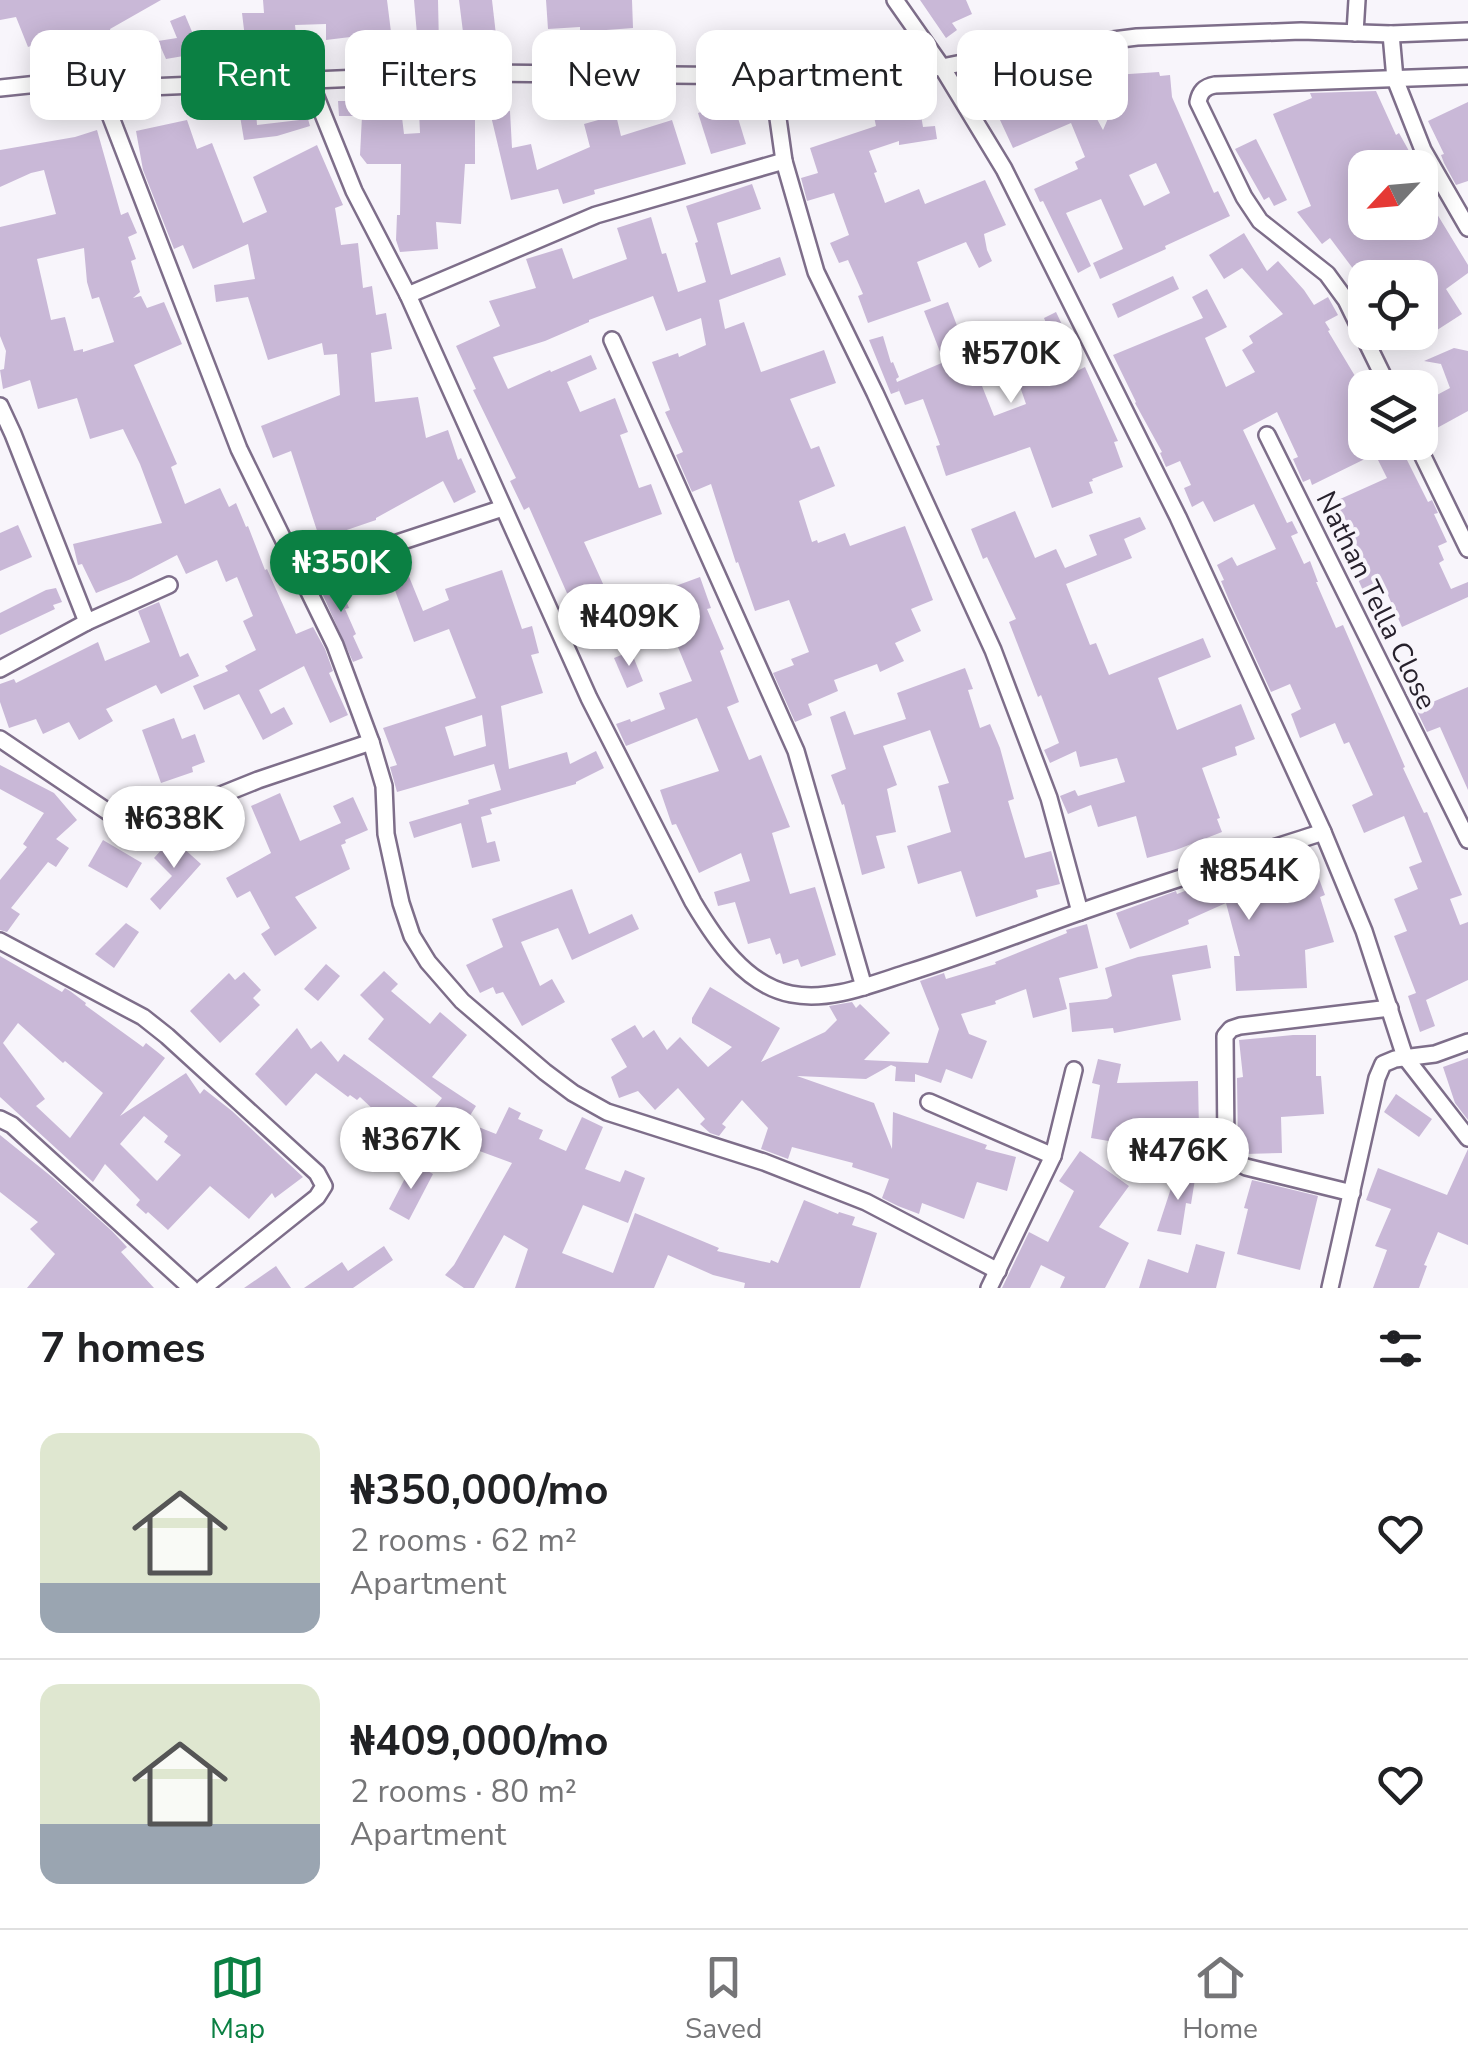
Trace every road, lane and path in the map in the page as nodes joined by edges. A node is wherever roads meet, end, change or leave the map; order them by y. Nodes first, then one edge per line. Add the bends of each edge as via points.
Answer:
1 (895, 0) edge
2 (1357, 0) edge
3 (1468, 31) edge
4 (1355, 33) junction
5 (1391, 34) junction
6 (942, 67) junction
7 (937, 68) edge
8 (696, 75) edge
9 (1468, 76) edge
10 (1395, 79) junction
11 (325, 81) edge
12 (30, 85) edge
13 (0, 88) edge
14 (325, 119) edge
15 (112, 120) edge
16 (778, 120) edge
17 (784, 161) junction
18 (1468, 228) edge
19 (408, 295) junction
20 (612, 340) dead end
21 (1380, 370) edge
22 (0, 406) edge
23 (1267, 435) dead end
24 (1425, 460) edge
25 (503, 508) junction
26 (1468, 549) edge
27 (300, 575) junction
28 (169, 585) dead end
29 (87, 622) junction
30 (0, 669) edge
31 (0, 738) edge
32 (370, 742) junction
33 (1323, 832) junction
34 (1468, 840) edge
35 (1080, 912) junction
36 (0, 941) edge
37 (864, 987) junction
38 (1390, 1008) junction
39 (1468, 1042) edge
40 (1405, 1057) junction
41 (1074, 1070) dead end
42 (929, 1102) dead end
43 (0, 1119) edge
44 (1468, 1138) edge
45 (1054, 1156) junction
46 (1352, 1193) junction
47 (998, 1271) junction
48 (192, 1288) edge
49 (203, 1288) edge
50 (989, 1288) edge
51 (1330, 1288) edge

1 - 6 street
2 - 4 street
3 - 5 street
4 - 5 street
4 - 6 street via 1137,38
5 - 10 street
6 - 7 street
6 - 33 street via 1004,169 1178,517
8 - 11 street via 479,73
9 - 10 street
10 - 18 street via 1423,150
10 - 21 street via 1215,85 1198,102 1260,220 1327,274
12 - 13 street
14 - 19 street
15 - 27 street via 239,449
16 - 17 street
17 - 19 street via 596,215
17 - 35 street via 816,272 993,650 1049,798
19 - 25 street
20 - 37 street via 796,751
22 - 29 street
23 - 34 street, Nathan Tella Close
24 - 26 street
25 - 27 street
25 - 37 street via 602,726 712,934 741,966 786,993 815,997
27 - 32 street via 335,645
28 - 29 street
29 - 30 street
31 - 32 street via 136,826
32 - 47 street via 412,936 462,1000 545,1072 607,1112 866,1202
33 - 35 street
33 - 38 street
35 - 37 street
36 - 49 street via 143,1018 317,1172 324,1186 317,1197
38 - 40 street
38 - 46 street via 1240,1026 1226,1036 1226,1148 1234,1160
39 - 40 street
40 - 44 street
40 - 46 street via 1383,1064 1377,1078
41 - 45 street
42 - 45 street
43 - 48 street
45 - 47 street
46 - 51 street
47 - 50 street

